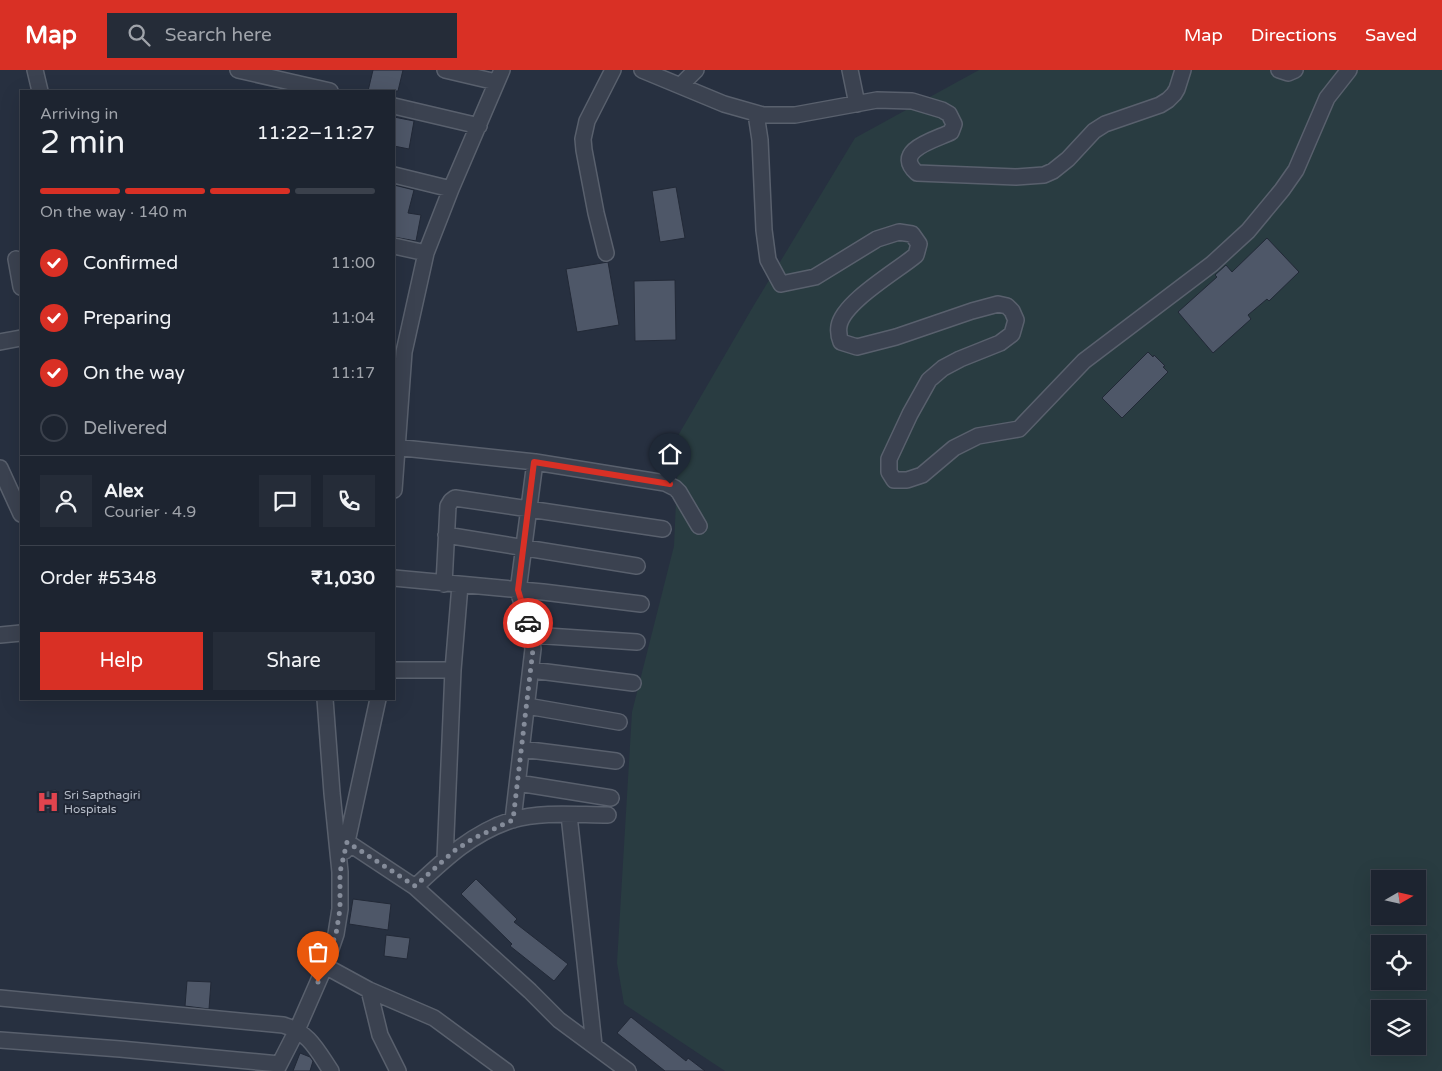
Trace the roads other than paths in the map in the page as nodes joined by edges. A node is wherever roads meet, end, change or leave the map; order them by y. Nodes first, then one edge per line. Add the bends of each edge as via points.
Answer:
1 (35, 70) edge
2 (238, 70) edge
3 (445, 70) edge
4 (613, 70) edge
5 (642, 70) edge
6 (696, 70) edge
7 (850, 70) edge
8 (1183, 70) edge
9 (1279, 70) edge
10 (1295, 70) edge
11 (1349, 70) edge
12 (499, 76) edge
13 (681, 85) junction
14 (40, 90) edge
15 (326, 90) edge
16 (857, 104) junction
17 (395, 106) edge
18 (756, 114) junction
19 (479, 126) junction
20 (395, 175) edge
21 (451, 189) junction
22 (395, 246) edge
23 (426, 253) junction
24 (606, 253) dead end
25 (16, 259) dead end
26 (20, 281) edge
27 (20, 338) edge
28 (0, 342) edge
29 (395, 447) edge
30 (534, 462) junction
31 (0, 468) edge
32 (4, 491) edge
33 (528, 509) junction
34 (20, 513) edge
35 (699, 526) dead end
36 (662, 529) dead end
37 (446, 536) junction
38 (523, 548) junction
39 (637, 566) dead end
40 (395, 579) edge
41 (444, 584) junction
42 (460, 585) junction
43 (518, 590) junction
44 (641, 604) dead end
45 (20, 633) edge
46 (0, 635) edge
47 (532, 635) junction
48 (637, 642) dead end
49 (395, 670) edge
50 (453, 670) junction
51 (531, 670) junction
52 (633, 683) dead end
53 (325, 700) edge
54 (378, 700) edge
55 (527, 706) junction
56 (619, 722) dead end
57 (522, 749) junction
58 (616, 761) dead end
59 (518, 783) junction
60 (611, 798) dead end
61 (569, 815) junction
62 (608, 815) dead end
63 (513, 820) junction
64 (347, 842) junction
65 (445, 859) junction
66 (340, 872) junction
67 (415, 886) junction
68 (325, 966) junction
69 (368, 990) junction
70 (0, 998) edge
71 (297, 1030) junction
72 (0, 1040) edge
73 (594, 1045) junction
74 (277, 1068) edge
75 (331, 1071) edge
76 (398, 1071) edge
77 (506, 1071) edge
78 (628, 1071) edge

1 - 14 street
2 - 15 street
3 - 12 street
4 - 24 street via 587,121 583,140
5 - 13 street
6 - 13 street
7 - 16 street
8 - 16 street via 1178,89 1168,100 1105,124 1053,171 1034,177 917,173 911,166 911,154 918,146 951,132 954,124 949,114 912,101 877,100
9 - 10 street via 1288,73
11 - 18 street via 1327,98 1296,170 1266,212 1241,238 1084,362 1019,429 978,436 954,448 922,475 908,480 894,480 889,472 889,459 929,380 942,368 1000,343 1012,334 1016,320 1007,306 998,304 857,348 841,342 839,324 852,304 916,255 919,244 912,234 899,232 870,242 815,277 781,284 768,260
12 - 19 street
13 - 18 street
16 - 18 street via 796,115
17 - 19 street
19 - 21 street
20 - 21 street
21 - 23 street
22 - 23 street
23 - 29 street via 404,352
25 - 26 street
27 - 28 street
29 - 30 street
30 - 33 street
30 - 35 street via 670,484
31 - 32 street
32 - 34 street
33 - 36 street
33 - 37 street via 455,498 448,506
33 - 38 street
37 - 38 street
37 - 41 street
38 - 39 street
38 - 43 street
40 - 41 street
41 - 42 street
42 - 43 street
42 - 50 street
43 - 44 street
43 - 47 street
45 - 46 street
47 - 48 street
47 - 51 street
49 - 50 street
50 - 65 street
51 - 52 street
51 - 55 street
53 - 66 street
54 - 64 street
55 - 56 street
55 - 57 street
57 - 58 street
57 - 59 street
59 - 60 street
59 - 63 street
61 - 62 street
61 - 63 street
61 - 73 street
63 - 65 street via 474,838
64 - 66 street
64 - 67 street
65 - 67 street
66 - 68 street via 340,909
67 - 73 street via 559,1020
68 - 69 street
68 - 71 street
69 - 76 street via 380,1035
69 - 77 street via 434,1018
70 - 71 street
71 - 74 street
71 - 75 street via 314,1045
72 - 74 street via 120,1049
73 - 78 street

